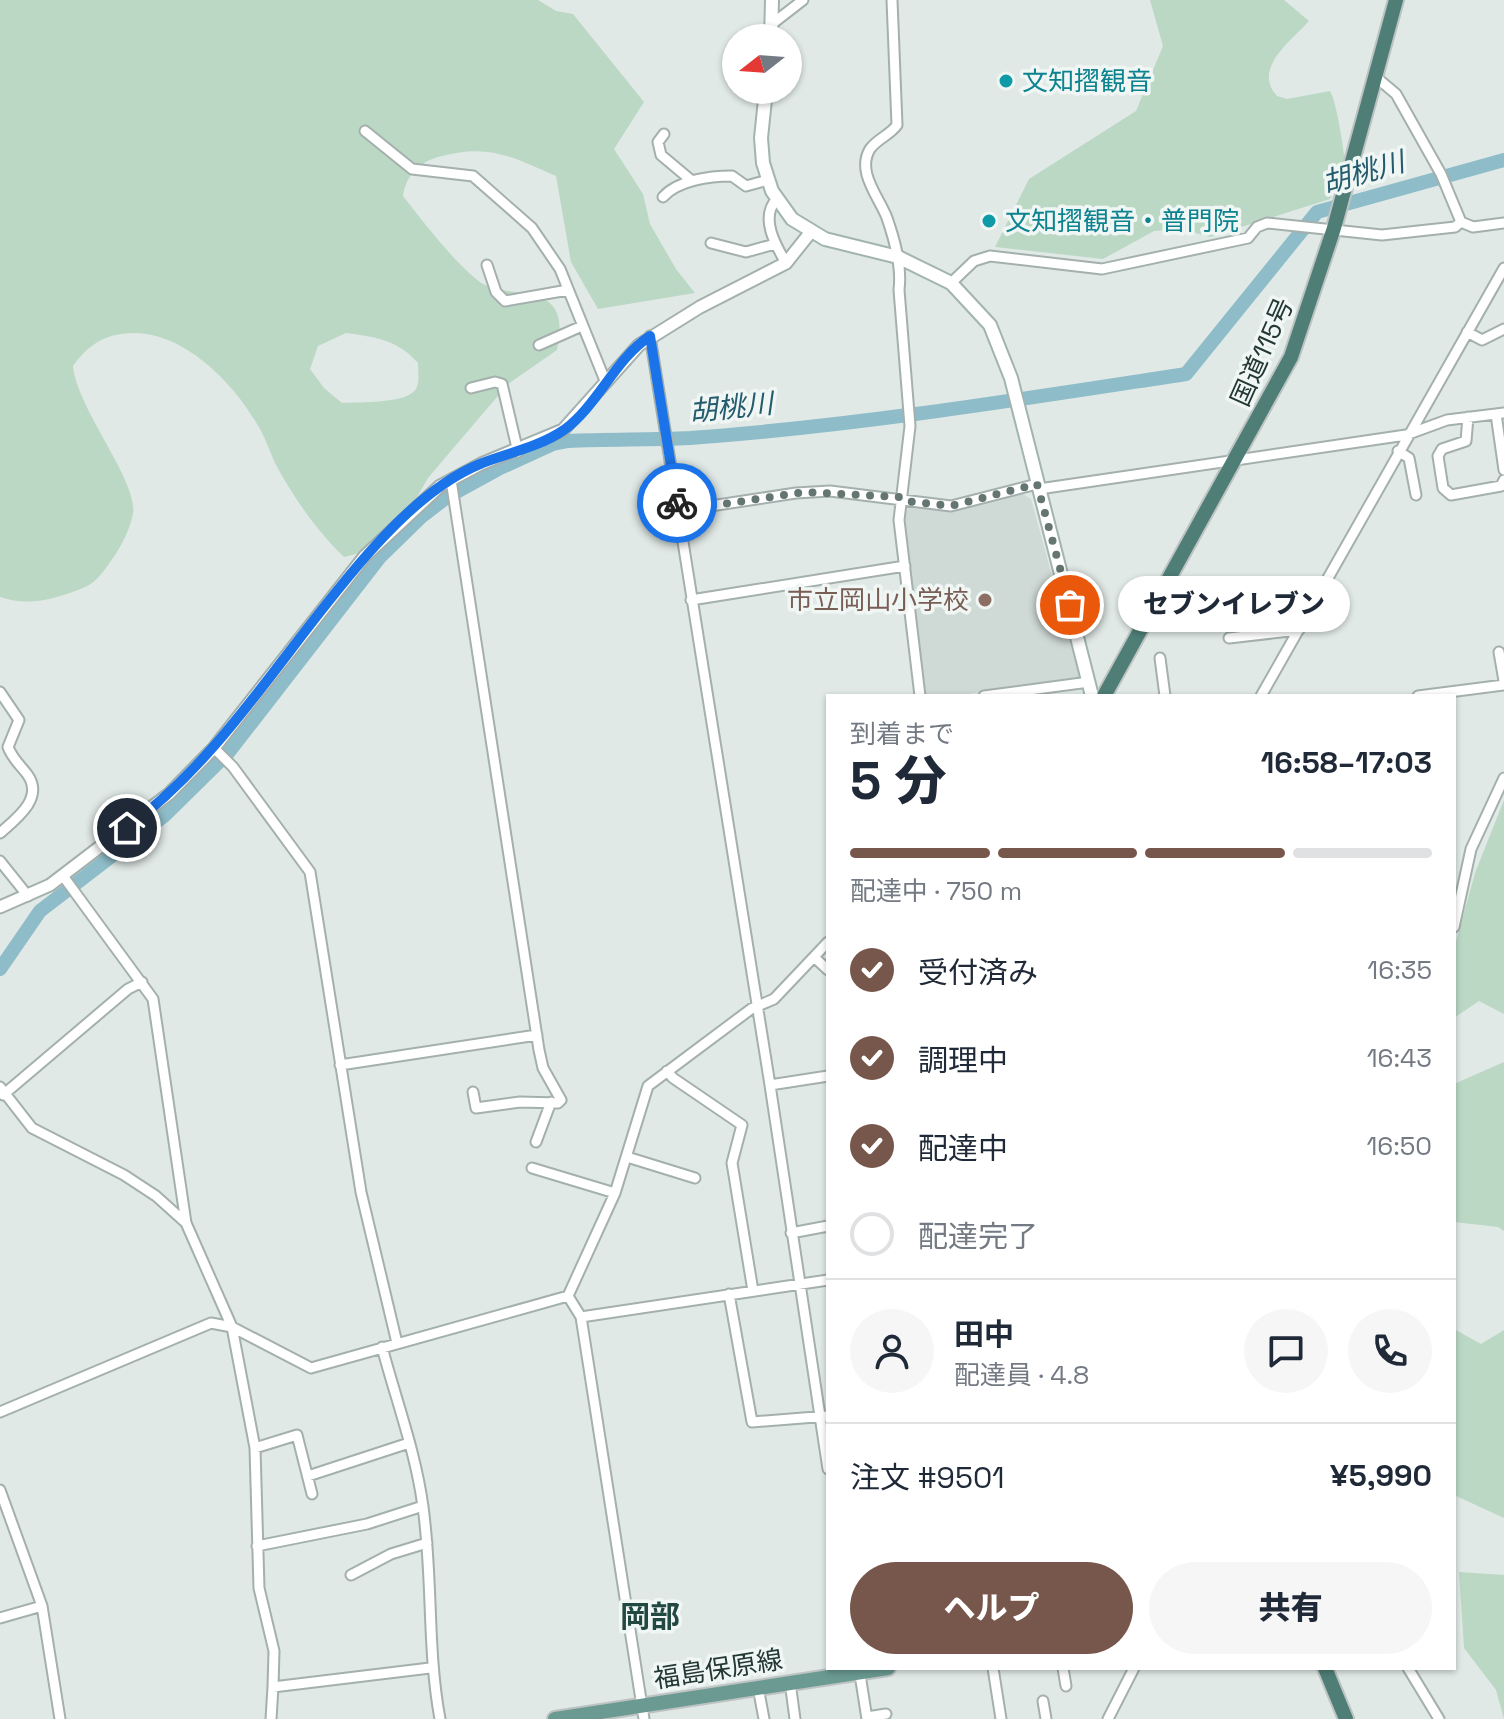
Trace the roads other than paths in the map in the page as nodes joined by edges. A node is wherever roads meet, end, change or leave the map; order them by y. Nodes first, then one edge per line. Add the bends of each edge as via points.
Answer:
1 (772, 0) edge
2 (803, 0) edge
3 (892, 0) edge
4 (1396, 0) edge
5 (772, 24) joint
6 (1377, 78) junction
7 (765, 104) edge
8 (365, 131) dead end
9 (664, 134) dead end
10 (768, 180) junction
11 (692, 181) junction
12 (663, 197) dead end
13 (777, 199) junction
14 (1461, 222) junction
15 (1504, 223) edge
16 (1334, 228) junction
17 (810, 233) junction
18 (711, 243) dead end
19 (775, 244) junction
20 (898, 257) junction
21 (786, 263) junction
22 (487, 265) dead end
23 (1504, 268) edge
24 (951, 283) junction
25 (568, 290) junction
26 (582, 326) junction
27 (1504, 329) edge
28 (1467, 332) junction
29 (650, 336) junction
30 (539, 345) dead end
31 (606, 383) junction
32 (471, 388) dead end
33 (1500, 413) edge
34 (1468, 417) junction
35 (1406, 435) junction
36 (1398, 451) junction
37 (518, 452) junction
38 (1235, 461) junction
39 (1504, 470) edge
40 (451, 480) junction
41 (1504, 480) edge
42 (1038, 486) junction
43 (1416, 495) dead end
44 (900, 497) junction
45 (678, 511) junction
46 (905, 566) junction
47 (691, 600) junction
48 (1299, 630) junction
49 (1229, 638) dead end
50 (1499, 652) dead end
51 (1160, 658) dead end
52 (1089, 682) junction
53 (1504, 683) edge
54 (0, 692) edge
55 (920, 694) edge
56 (999, 694) edge
57 (1092, 694) edge
58 (1105, 694) edge
59 (1165, 694) edge
60 (1262, 694) edge
61 (1431, 694) edge
62 (214, 748) junction
63 (1504, 778) edge
64 (0, 833) edge
65 (0, 861) edge
66 (63, 876) junction
67 (28, 896) junction
68 (0, 907) edge
69 (1456, 918) edge
70 (826, 944) edge
71 (815, 958) junction
72 (826, 968) edge
73 (142, 982) junction
74 (756, 1007) junction
75 (537, 1035) junction
76 (340, 1065) junction
77 (667, 1071) junction
78 (826, 1076) edge
79 (770, 1085) junction
80 (473, 1092) dead end
81 (2, 1093) edge
82 (551, 1102) junction
83 (536, 1142) dead end
84 (627, 1157) junction
85 (532, 1168) dead end
86 (695, 1178) dead end
87 (615, 1193) junction
88 (186, 1223) junction
89 (826, 1226) edge
90 (791, 1233) junction
91 (826, 1280) edge
92 (799, 1285) junction
93 (753, 1291) junction
94 (729, 1294) junction
95 (568, 1296) junction
96 (581, 1317) junction
97 (232, 1327) junction
98 (397, 1343) junction
99 (382, 1347) junction
100 (0, 1412) edge
101 (824, 1416) edge
102 (826, 1442) edge
103 (409, 1443) junction
104 (255, 1448) junction
105 (308, 1476) junction
106 (0, 1490) edge
107 (312, 1494) dead end
108 (423, 1506) junction
109 (427, 1543) junction
110 (257, 1546) junction
111 (351, 1575) dead end
112 (42, 1606) junction
113 (0, 1618) edge
114 (430, 1668) junction
115 (860, 1670) edge
116 (993, 1670) edge
117 (1063, 1670) edge
118 (1133, 1670) edge
119 (1317, 1670) edge
120 (1326, 1670) edge
121 (1409, 1670) edge
122 (790, 1682) junction
123 (1066, 1686) dead end
124 (273, 1687) junction
125 (758, 1687) junction
126 (1043, 1701) dead end
127 (643, 1712) edge
128 (886, 1714) dead end
129 (617, 1715) edge
130 (574, 1717) edge
131 (867, 1718) edge
132 (60, 1719) edge
133 (271, 1719) edge
134 (440, 1719) edge
135 (555, 1719) edge
136 (764, 1719) edge
137 (795, 1719) edge
138 (1001, 1719) edge
139 (1046, 1719) edge
140 (1108, 1719) edge
141 (1337, 1719) edge
142 (1346, 1719) edge
143 (1439, 1719) edge

1 - 5 main road
2 - 5 street
3 - 20 street via 897,125 870,148 866,162
4 - 6 highway, 国道115号
6 - 14 street via 1396,94
6 - 16 highway, 国道115号
7 - 10 main road via 761,138
8 - 25 street via 412,169 473,176 532,228
9 - 11 street via 658,142 661,155
10 - 11 street via 751,186 732,176
10 - 13 main road
11 - 12 street
13 - 17 main road
13 - 19 street via 770,215
14 - 15 street via 1473,227
14 - 16 street via 1382,235
16 - 24 street via 1267,223 1248,238 1114,268 990,256 974,261
16 - 38 highway, 国道115号 via 1291,357
17 - 20 main road
17 - 21 street
18 - 19 street via 746,252
19 - 21 street
20 - 24 main road
20 - 44 street via 910,411
21 - 29 street
22 - 25 street via 496,292 505,301
23 - 28 street
24 - 42 main road via 990,325 1002,351
25 - 26 street
26 - 30 street
26 - 31 street
27 - 28 street via 1482,340
28 - 35 street
29 - 31 street
29 - 45 street
31 - 37 street via 563,430
32 - 37 street via 502,384
33 - 34 street
33 - 39 street
34 - 35 street
34 - 41 street via 1466,441 1442,449 1438,456 1443,488 1451,495 1501,486
35 - 36 street
35 - 38 street
36 - 43 street via 1409,458
36 - 48 street
37 - 40 street
38 - 42 street
38 - 58 highway, 国道115号
40 - 62 street via 365,556
40 - 75 street
42 - 44 street via 951,506
42 - 52 main road
44 - 45 street via 804,492
44 - 46 street
45 - 47 street
46 - 47 street
46 - 55 street
47 - 74 street
48 - 49 street
48 - 60 street
50 - 53 street
51 - 59 street
52 - 56 street
52 - 57 main road
53 - 61 street
54 - 64 street via 18,717 8,747 30,778 33,795
62 - 66 street via 148,812
62 - 76 street via 310,872
63 - 69 street via 1471,849
65 - 67 street
66 - 67 street
66 - 73 street
67 - 68 street
70 - 71 street
71 - 72 street
71 - 74 street via 785,990
73 - 81 street
73 - 88 street via 154,1005
74 - 77 street
74 - 79 street
75 - 76 street
75 - 82 street via 543,1068 561,1100
76 - 98 street via 362,1196
77 - 84 street via 648,1086
77 - 93 street via 742,1125 732,1163
78 - 79 street
79 - 90 street
80 - 82 street via 476,1108
81 - 88 street via 32,1128 124,1175
82 - 83 street
84 - 86 street
84 - 87 street
85 - 87 street
87 - 95 street
88 - 97 street
89 - 90 street
90 - 92 street
91 - 92 street
92 - 93 street
92 - 101 street
93 - 94 street
94 - 96 street
94 - 101 street via 752,1422
95 - 96 street
95 - 98 street
96 - 127 street
97 - 99 street via 311,1368
97 - 100 street via 206,1324
97 - 104 street
98 - 99 street
99 - 103 street
101 - 102 street
103 - 105 street
103 - 108 street
104 - 105 street via 297,1435
104 - 110 street
105 - 107 street
106 - 112 street
108 - 109 street
108 - 110 street via 367,1524
109 - 111 street
109 - 114 street via 432,1583
110 - 124 street via 260,1599 274,1651
112 - 113 street
112 - 132 street
114 - 124 street
114 - 134 street
115 - 122 main road, 福島保原線
115 - 131 street
116 - 138 street
117 - 123 street
118 - 140 street
119 - 141 highway
120 - 142 highway
121 - 143 street
122 - 125 main road, 福島保原線
122 - 137 street
124 - 133 street
125 - 127 main road, 福島保原線
125 - 136 street
126 - 139 street
127 - 129 main road, 福島保原線
128 - 131 street
129 - 130 main road, 福島保原線
130 - 135 main road, 福島保原線

